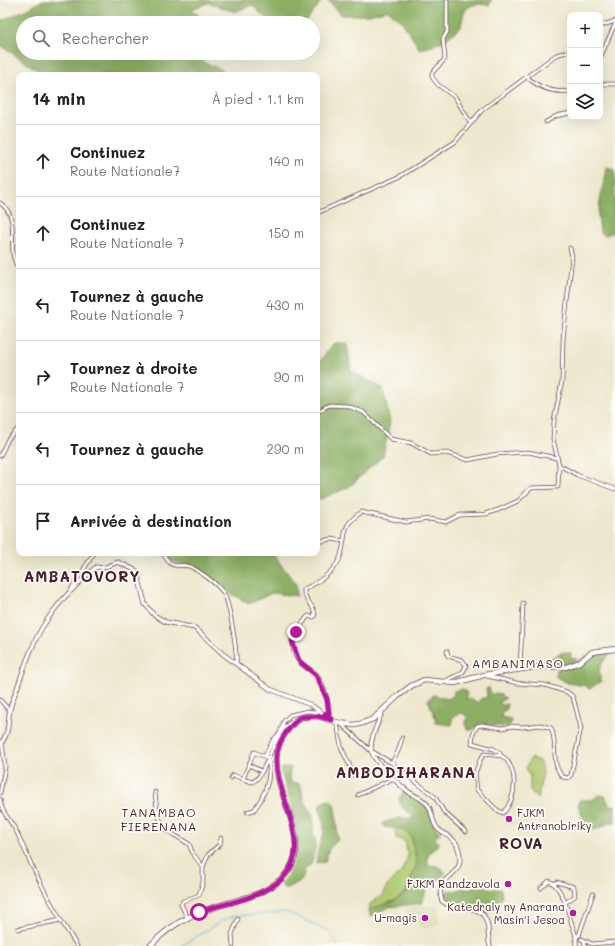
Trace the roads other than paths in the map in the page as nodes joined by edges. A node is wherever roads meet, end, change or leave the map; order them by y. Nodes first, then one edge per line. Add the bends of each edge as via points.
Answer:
1 (447, 0) edge
2 (615, 21) edge
3 (615, 24) edge
4 (603, 25) edge
5 (603, 51) edge
6 (567, 52) edge
7 (527, 77) junction
8 (603, 84) edge
9 (615, 84) edge
10 (567, 91) edge
11 (567, 114) edge
12 (470, 122) junction
13 (546, 122) dead end
14 (0, 203) edge
15 (320, 212) edge
16 (570, 248) dead end
17 (16, 264) edge
18 (320, 410) edge
19 (16, 431) edge
20 (0, 456) edge
21 (557, 458) junction
22 (559, 465) junction
23 (615, 489) edge
24 (320, 541) edge
25 (344, 541) junction
26 (92, 556) edge
27 (164, 556) edge
28 (72, 588) junction
29 (523, 603) dead end
30 (613, 650) edge
31 (447, 651) dead end
32 (236, 663) junction
33 (520, 670) junction
34 (484, 675) junction
35 (446, 681) junction
36 (0, 700) edge
37 (9, 710) junction
38 (382, 712) junction
39 (325, 716) junction
40 (296, 720) junction
41 (336, 722) junction
42 (402, 738) dead end
43 (1, 743) edge
44 (0, 751) edge
45 (371, 751) junction
46 (500, 755) junction
47 (267, 757) junction
48 (392, 763) junction
49 (249, 765) junction
50 (261, 771) junction
51 (354, 776) dead end
52 (231, 778) dead end
53 (394, 778) junction
54 (243, 779) junction
55 (155, 792) dead end
56 (0, 793) edge
57 (358, 795) dead end
58 (0, 799) edge
59 (247, 812) dead end
60 (466, 832) dead end
61 (221, 838) dead end
62 (203, 867) junction
63 (553, 883) junction
64 (541, 888) dead end
65 (593, 894) dead end
66 (565, 903) junction
67 (187, 917) junction
68 (238, 919) dead end
69 (61, 920) junction
70 (18, 929) dead end
71 (582, 941) edge
72 (615, 942) edge
73 (77, 946) edge
74 (150, 946) edge
75 (233, 946) edge
76 (490, 946) edge
77 (576, 946) edge

1 - 12 street via 447,32 443,39 445,59 432,73 432,77 438,85 455,96
2 - 4 street
3 - 5 street
6 - 7 street via 556,55
7 - 10 street via 545,88 557,92
7 - 12 street
8 - 9 street
11 - 13 street
12 - 15 street via 455,142 399,176
14 - 17 street via 6,207 13,224 13,259
16 - 21 street via 572,256 563,339 562,381 554,421 553,440
18 - 21 street via 329,405 348,406 362,412 391,438 411,443 431,454 447,453 468,460 497,454 528,452
19 - 20 street
21 - 22 street
22 - 23 street via 577,475
22 - 25 street via 558,487 531,488 518,501 498,510 486,514 460,515 446,522 429,519 406,522 361,512 349,522
24 - 25 street via 331,539
25 - 39 street via 337,564 317,584 304,589 306,599 315,614 314,617 308,616 292,641 299,661 316,675 325,693 329,713
26 - 28 street
27 - 32 street via 171,564 192,567 224,593
28 - 32 street via 96,567 103,568 118,562 129,566 137,571 145,604 154,615 166,622 195,628
28 - 37 street via 38,636
29 - 33 street
30 - 33 main road via 592,652 572,666
31 - 35 street via 448,656 462,660 466,665 465,671
32 - 39 street via 270,689 304,702
33 - 34 main road
34 - 35 main road via 461,682
34 - 46 street via 517,683 545,685 567,692 573,697 581,728 571,775 568,778 562,777 558,771 555,737 551,728 545,725 502,728 477,726 472,743 494,749
35 - 38 main road via 432,679 414,684
36 - 37 street
37 - 43 street via 10,725
38 - 41 main road via 360,724
38 - 45 street
39 - 40 main road via 300,717
39 - 41 main road
39 - 47 street via 308,711 290,715 273,740
40 - 47 street via 287,725
40 - 67 main road via 285,735 277,753 280,781 294,830 294,856 287,874 262,892
41 - 45 street
41 - 51 street via 341,747
42 - 48 street
43 - 44 street
43 - 56 street via 4,767
45 - 48 street
45 - 53 street via 381,766
46 - 46 street via 510,767 514,790 504,813 480,795 475,774 484,754
47 - 49 street via 254,752
47 - 50 street
47 - 59 street via 270,774 264,794 254,810
48 - 60 street via 435,797 444,812
49 - 50 street
49 - 54 street
50 - 54 street via 254,781
52 - 54 street via 233,775
53 - 57 street
53 - 76 street via 410,793 425,802 435,825 455,842 460,866 444,880 440,891 441,898 448,906 471,908 482,914 487,925
55 - 62 street via 162,825 189,844
58 - 69 street via 0,806 19,836 43,890
61 - 62 street via 220,844 208,854
62 - 67 street via 203,882 199,895 181,904
63 - 64 street via 546,881
63 - 66 street
63 - 66 street via 574,887 575,896
65 - 71 street
66 - 71 street
67 - 74 main road via 166,930
68 - 75 street via 232,934
69 - 70 street
69 - 73 street
71 - 72 street via 592,944
71 - 77 street

